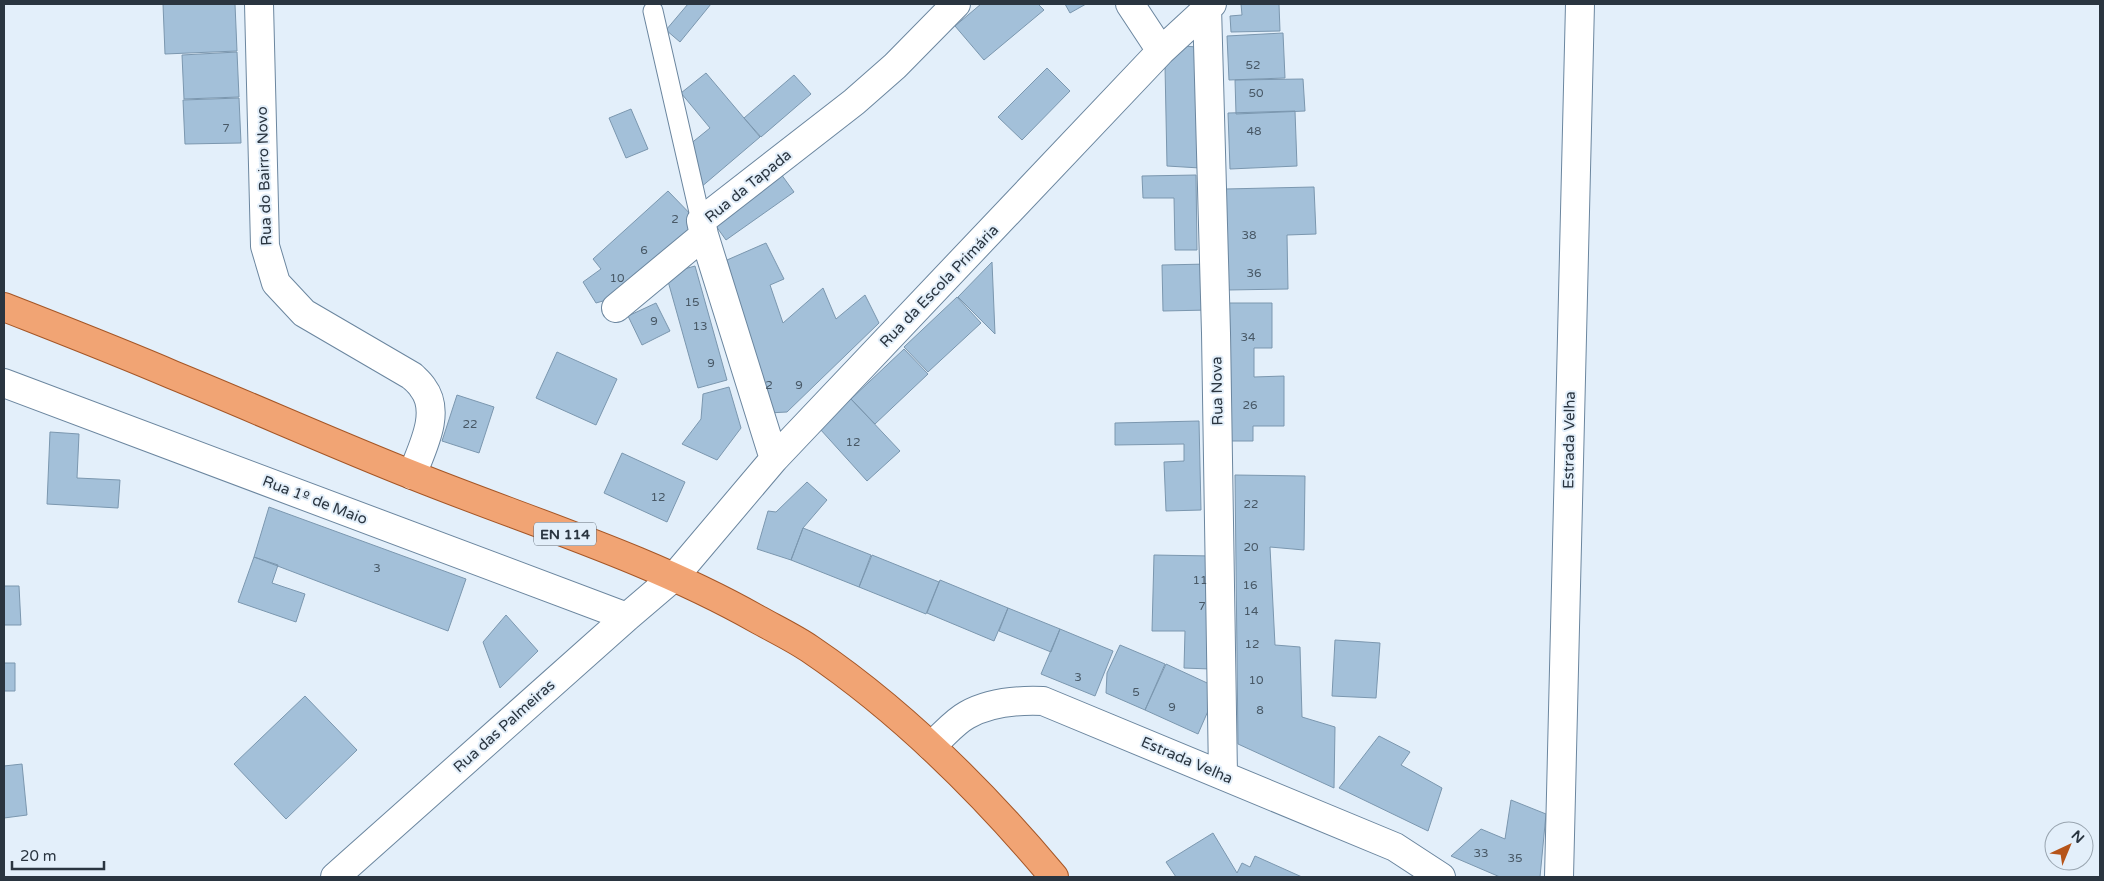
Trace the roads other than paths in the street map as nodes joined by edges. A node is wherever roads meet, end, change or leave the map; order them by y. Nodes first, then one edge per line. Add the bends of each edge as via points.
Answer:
1 (259, 4) edge
2 (956, 4) edge
3 (1130, 4) edge
4 (1580, 4) edge
5 (1209, 6) edge
6 (653, 11) dead end
7 (1161, 51) junction
8 (702, 228) junction
9 (4, 307) edge
10 (616, 308) dead end
11 (4, 383) edge
12 (774, 459) junction
13 (412, 475) junction
14 (675, 576) junction
15 (627, 617) junction
16 (931, 746) junction
17 (1223, 775) junction
18 (335, 877) edge
19 (1054, 877) edge
20 (1441, 877) edge
21 (1559, 877) edge

1 - 13 street, Rua do Bairro Novo via 265,246 276,283 304,313 412,376 424,388 430,404 430,426
2 - 8 street, Rua da Tapada via 896,66
3 - 7 street
4 - 21 street, Estrada Velha
5 - 7 street, Rua da Escola Primária
5 - 17 street, Rua Nova
6 - 8 lane
7 - 12 street, Rua da Escola Primária
8 - 10 street
8 - 12 street, Rua da Tapada
9 - 13 main road, EN 114
11 - 15 street, Rua 1º de Maio
12 - 14 street, Rua da Escola Primária
13 - 14 main road, EN 114
14 - 15 street, Rua das Palmeiras
14 - 16 main road, EN 114 via 808,648 877,699
15 - 18 street, Rua das Palmeiras
16 - 17 street, Estrada Velha via 967,715 1016,700 1043,701
16 - 19 main road, EN 114 via 1018,834
17 - 20 street, Estrada Velha via 1395,847

